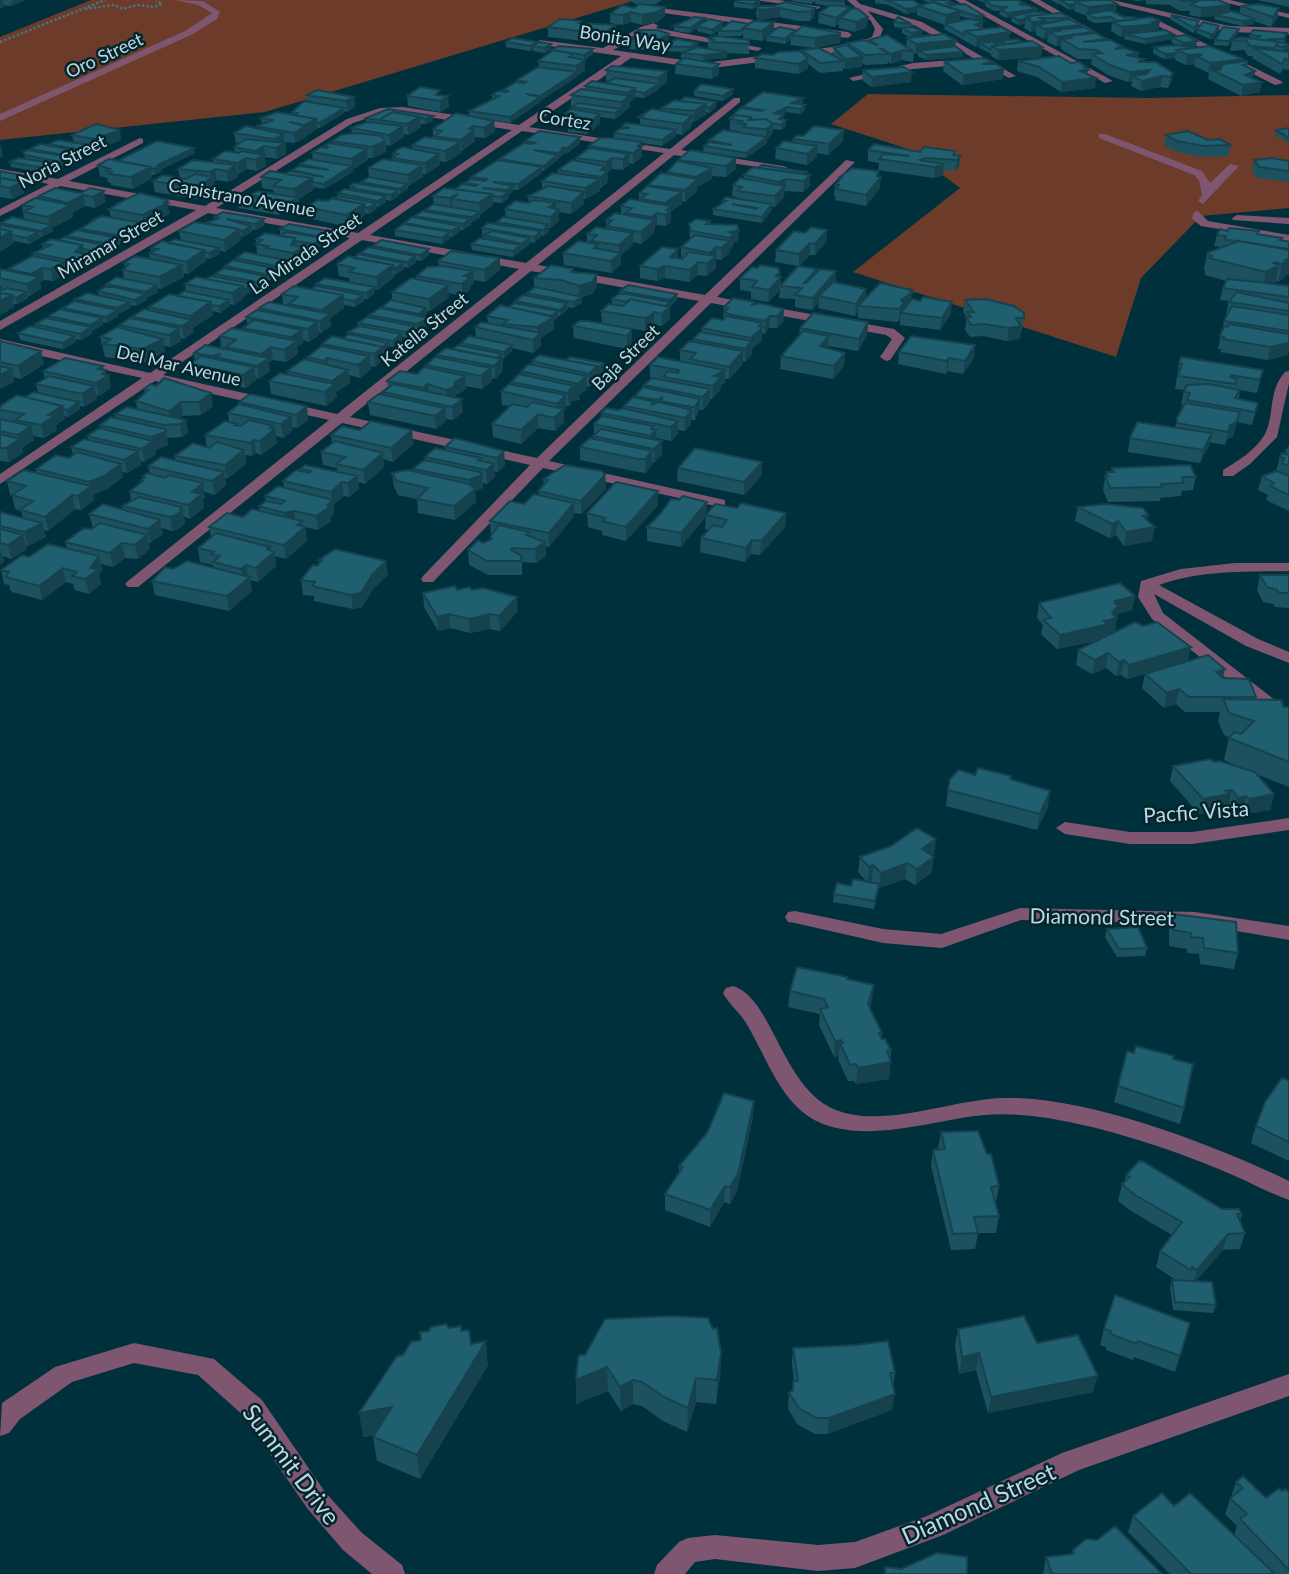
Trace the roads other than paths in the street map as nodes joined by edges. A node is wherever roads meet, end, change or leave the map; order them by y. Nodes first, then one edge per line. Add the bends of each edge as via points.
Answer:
1 (179, 0) edge
2 (759, 0) edge
3 (959, 0) edge
4 (1034, 0) edge
5 (1101, 0) edge
6 (1219, 0) edge
7 (855, 3) edge
8 (1126, 6) junction
9 (638, 7) edge
10 (817, 7) edge
11 (687, 14) junction
12 (1289, 16) edge
13 (644, 29) junction
14 (1289, 31) edge
15 (848, 34) edge
16 (542, 42) edge
17 (758, 48) dead end
18 (604, 51) junction
19 (1127, 52) edge
20 (629, 55) junction
21 (985, 60) junction
22 (1012, 76) dead end
23 (853, 78) dead end
24 (1108, 81) edge
25 (1278, 83) dead end
26 (737, 100) dead end
27 (383, 110) joint
28 (0, 118) edge
29 (518, 127) junction
30 (1102, 136) dead end
31 (140, 141) dead end
32 (674, 152) junction
33 (850, 162) dead end
34 (1234, 166) dead end
35 (783, 169) edge
36 (0, 172) edge
37 (59, 182) junction
38 (1206, 193) junction
39 (208, 208) junction
40 (0, 213) edge
41 (1198, 214) junction
42 (1289, 221) edge
43 (362, 236) junction
44 (1289, 238) edge
45 (529, 267) junction
46 (709, 299) junction
47 (0, 326) edge
48 (0, 344) edge
49 (886, 357) dead end
50 (1289, 376) edge
51 (152, 377) junction
52 (340, 419) junction
53 (541, 463) junction
54 (1228, 473) dead end
55 (0, 480) edge
56 (720, 503) edge
57 (1289, 567) edge
58 (428, 579) dead end
59 (133, 584) dead end
60 (1146, 584) junction
61 (1289, 658) edge
62 (1289, 719) edge
63 (1289, 824) edge
64 (1065, 828) dead end
65 (795, 917) dead end
66 (1289, 933) edge
67 (733, 993) dead end
68 (1289, 1191) edge
69 (1289, 1385) edge
70 (0, 1425) edge
71 (392, 1574) edge
72 (667, 1574) edge

1 - 28 street, Oro Street via 200,3 216,12 188,33
2 - 10 street
3 - 24 street
4 - 19 street
5 - 8 street
6 - 12 street
7 - 20 street, Bonita Way via 879,27 870,41 704,66
7 - 21 street via 919,24
8 - 14 street via 1229,29
8 - 25 street
9 - 11 street
11 - 13 street
11 - 15 street
13 - 17 street
13 - 18 street
16 - 18 street, Bonita Way
18 - 20 street, Bonita Way
20 - 29 street, La Mirada Street
21 - 22 street
21 - 23 street via 913,66
26 - 32 street, Katella Street
27 - 29 street, Cortez
27 - 39 street, Miramar Street via 350,121
29 - 32 street, Cortez
29 - 43 street, La Mirada Street
30 - 38 street via 1198,173
31 - 37 street, Noria Street
32 - 35 street, Cortez
32 - 45 street, Katella Street
33 - 46 street, Baja Street
34 - 38 street
36 - 37 street, Capistrano Avenue
37 - 39 street, Capistrano Avenue
37 - 40 street, Noria Street
38 - 41 street
39 - 43 street, Capistrano Avenue
39 - 47 street, Miramar Street
41 - 42 street
41 - 44 street via 1197,219 1205,224
43 - 45 street, Capistrano Avenue
43 - 51 street, La Mirada Street
45 - 46 street, Capistrano Avenue
45 - 52 street, Katella Street
46 - 49 street, Capistrano Avenue via 890,332 899,338
46 - 53 street, Baja Street
48 - 51 street, Del Mar Avenue
50 - 54 street via 1282,382 1270,436 1255,454
51 - 52 street, Del Mar Avenue
51 - 55 street, La Mirada Street
52 - 53 street, Del Mar Avenue
52 - 59 street, Katella Street
53 - 56 street, Del Mar Avenue
53 - 58 street, Baja Street
57 - 60 street via 1197,569
60 - 61 street via 1257,647
60 - 62 street via 1146,597 1157,616
63 - 64 street, Pacfic Vista via 1192,838 1130,838
65 - 66 street, Diamond Street via 883,936 942,942 1020,914 1195,918
67 - 68 street via 752,1015 790,1083 809,1107 833,1117 864,1123 1003,1106 1046,1110 1220,1158
69 - 72 street, Diamond Street via 1071,1461 934,1526 855,1555 818,1558 715,1547 688,1551
70 - 71 street, Summit Drive via 11,1411 64,1374 134,1353 205,1366 253,1408 316,1500 352,1541

